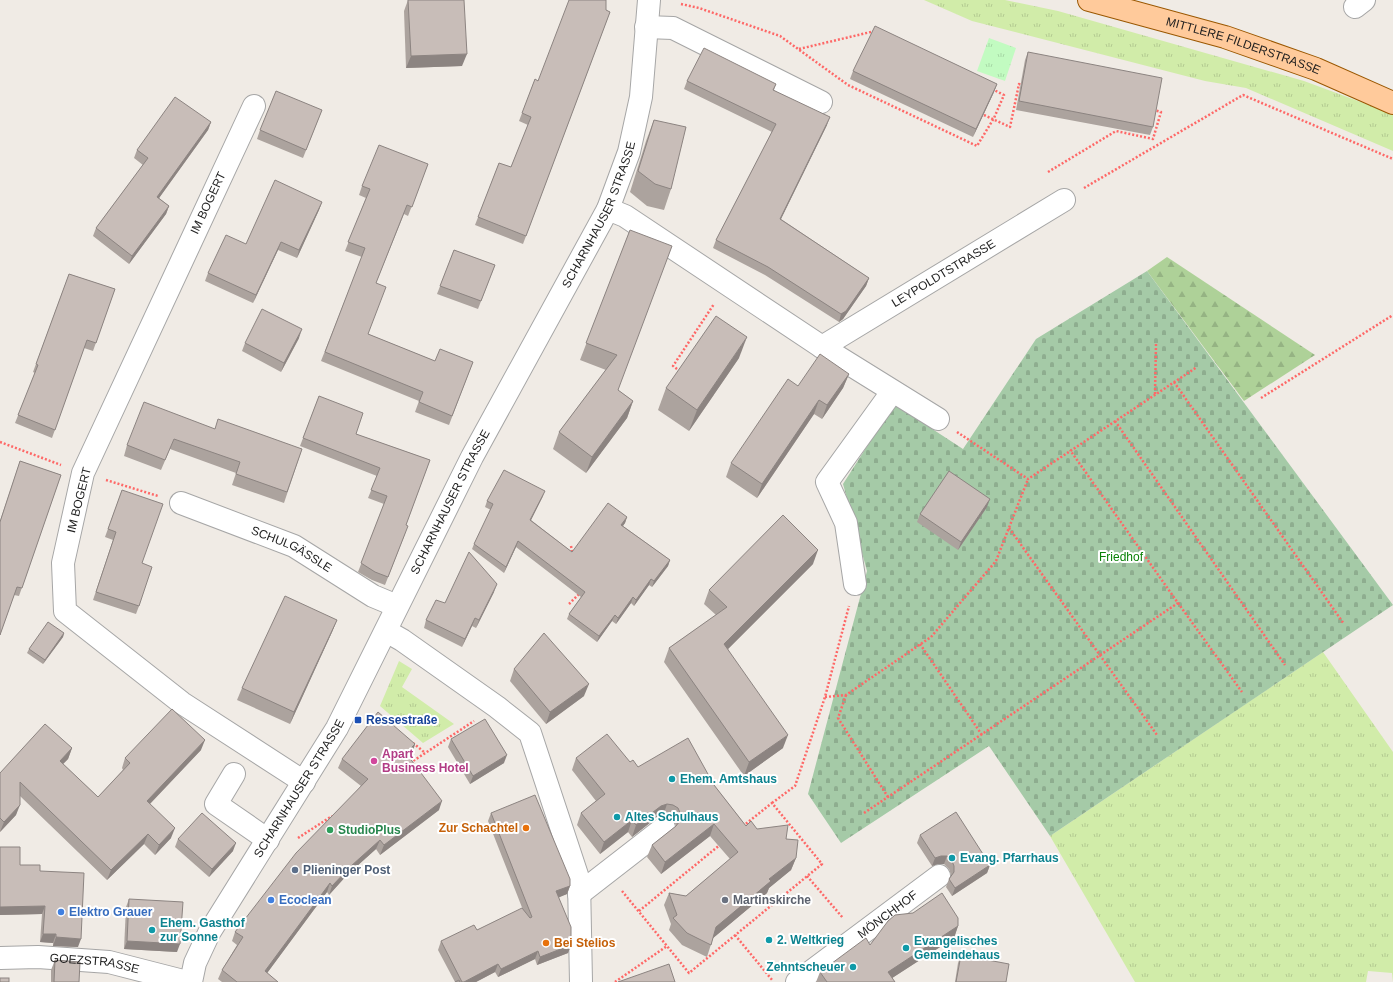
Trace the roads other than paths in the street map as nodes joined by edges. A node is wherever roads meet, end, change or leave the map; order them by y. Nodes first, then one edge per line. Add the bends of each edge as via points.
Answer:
1 (649, 0) edge
2 (1089, 0) edge
3 (646, 27) junction
4 (821, 102) dead end
5 (1393, 103) edge
6 (254, 106) dead end
7 (1064, 200) road end
8 (608, 209) junction
9 (822, 347) junction
10 (892, 392) junction
11 (938, 419) road end
12 (181, 503) road end
13 (855, 584) road end
14 (397, 606) junction
15 (386, 631) junction
16 (234, 774) dead end
17 (304, 782) junction
18 (664, 828) dead end
19 (268, 840) junction
20 (939, 876) dead end
21 (579, 894) junction
22 (0, 958) edge
23 (187, 982) edge
24 (191, 982) edge
25 (581, 982) edge
26 (797, 982) edge

1 - 3 street, SCHARNHAUSER STRASSE
2 - 5 main road, MITTLERE FILDERSTRASSE via 1225,37 1316,69
3 - 4 street via 673,28
3 - 8 street, SCHARNHAUSER STRASSE via 641,97 628,152
6 - 17 street, IM BOGERT via 83,473 63,563 65,611 182,703
7 - 9 street, LEYPOLDTSTRASSE
8 - 9 street via 625,216
8 - 14 street, SCHARNHAUSER STRASSE via 472,457
9 - 10 street
10 - 11 street
10 - 13 street via 827,482 846,523
12 - 14 street, SCHULGÄSSLE via 294,546 373,596
14 - 15 street, SCHARNHAUSER STRASSE
15 - 17 street, SCHARNHAUSER STRASSE via 337,728
15 - 21 street via 497,707 530,733 579,881
16 - 19 street via 216,804
17 - 19 street, SCHARNHAUSER STRASSE
18 - 21 street
19 - 24 street, SCHARNHAUSER STRASSE via 209,932 195,963
20 - 26 street, MÖNCHHOF
21 - 25 street
22 - 23 street, GOEZSTRASSE via 38,957 109,962

